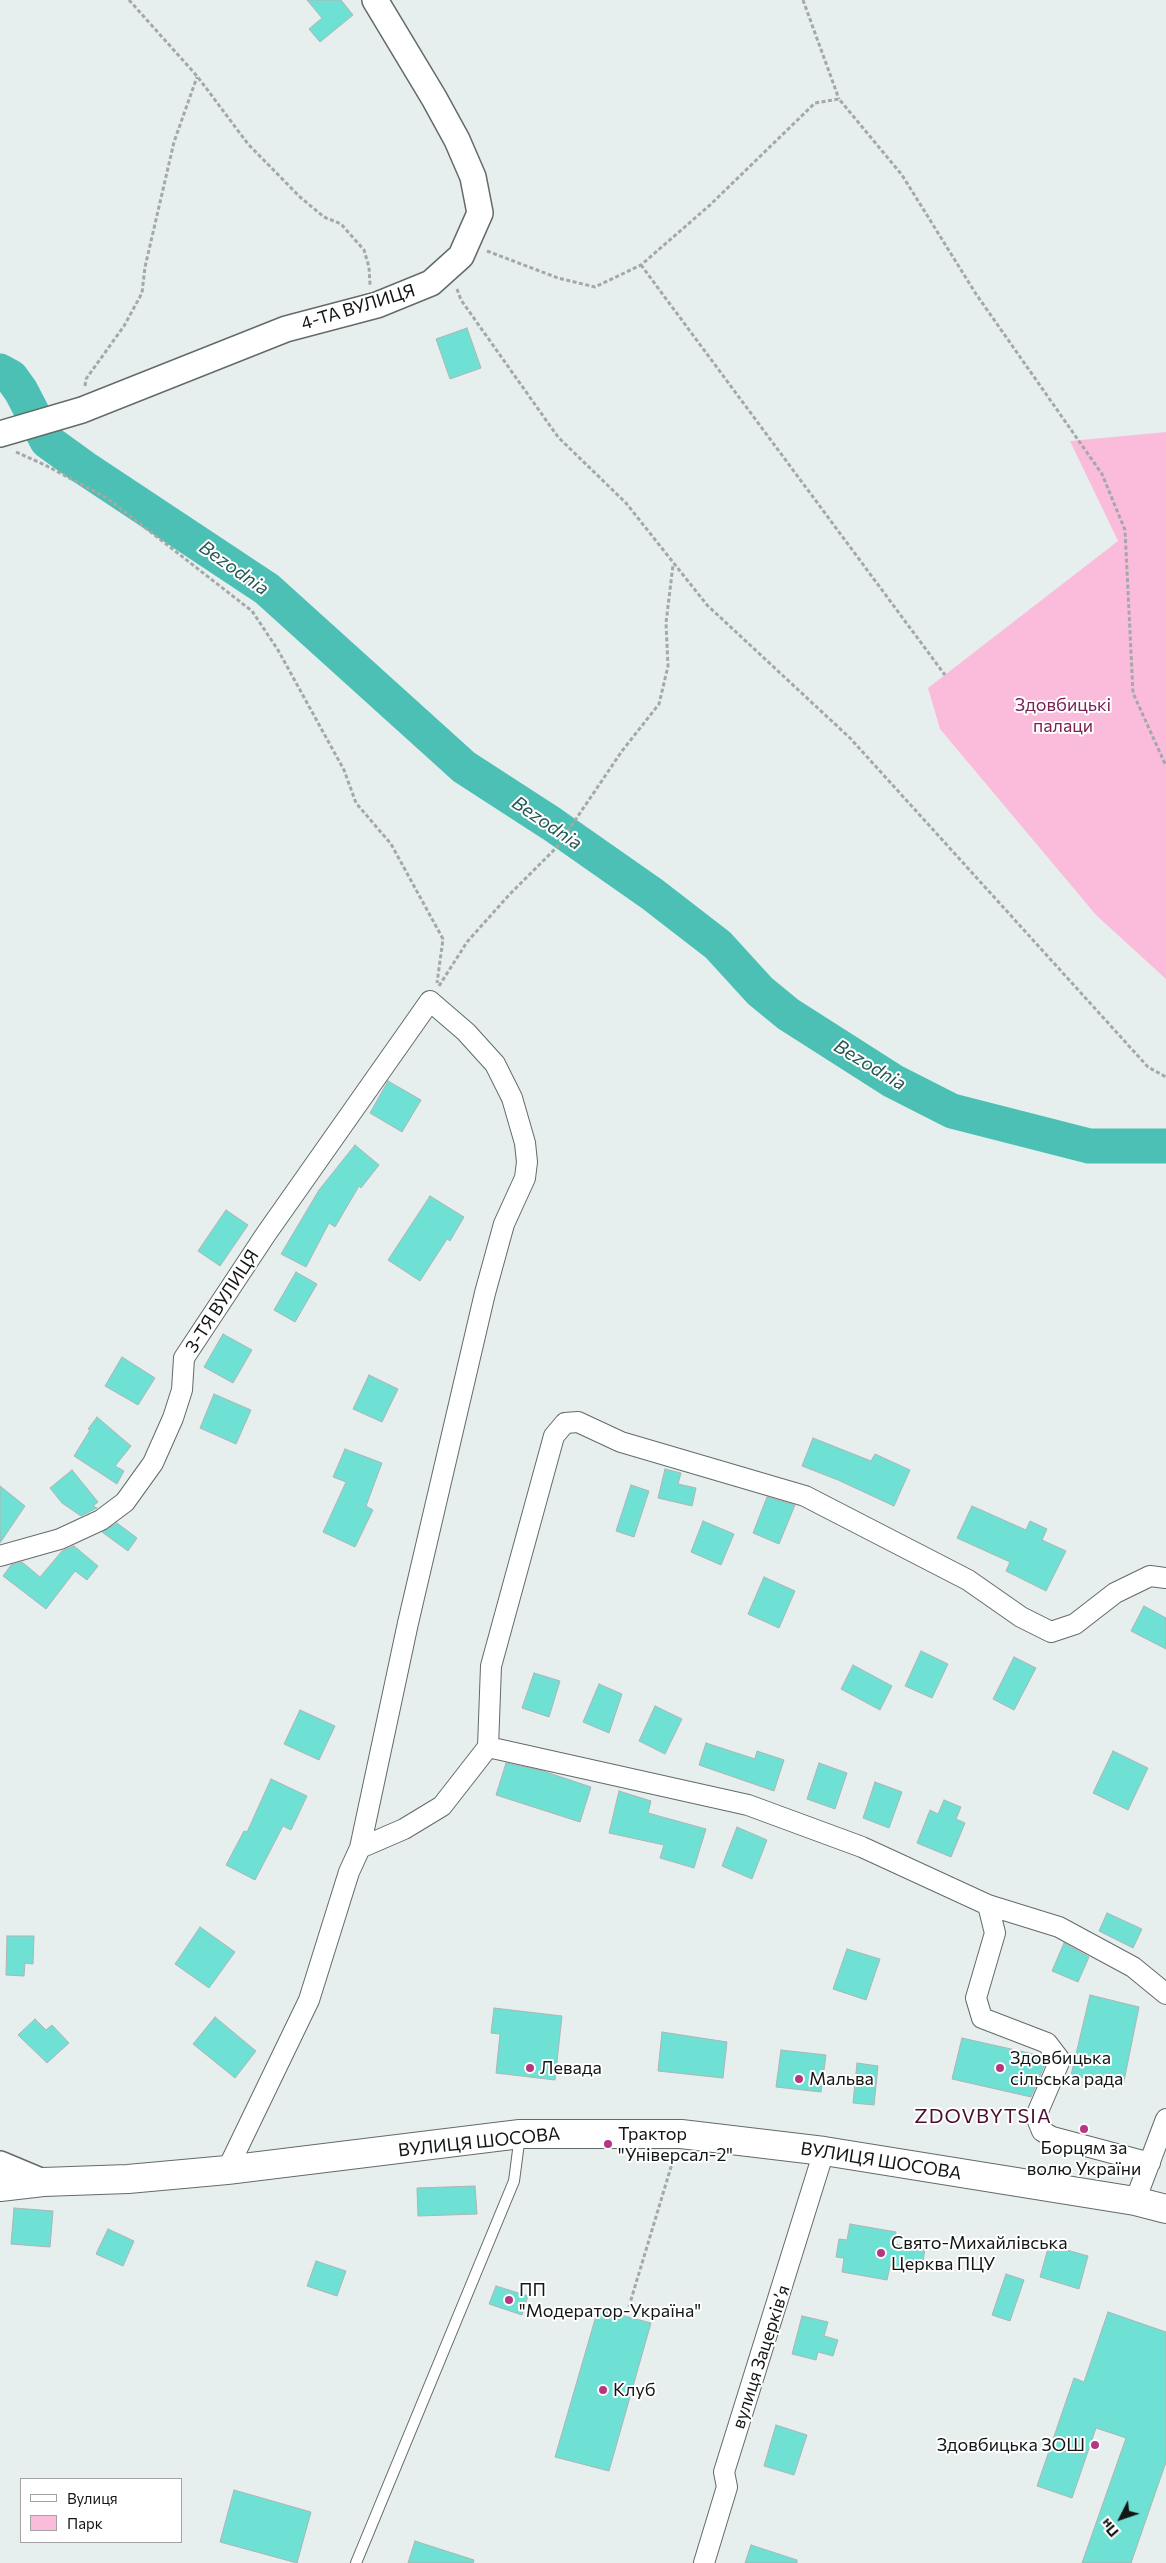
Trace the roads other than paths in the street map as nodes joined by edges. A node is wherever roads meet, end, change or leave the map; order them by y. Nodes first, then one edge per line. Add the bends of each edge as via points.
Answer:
1 (375, 0) edge
2 (8, 438) edge
3 (0, 1556) edge
4 (1166, 1578) edge
5 (488, 1747) junction
6 (360, 1848) junction
7 (988, 1904) junction
8 (1166, 1994) edge
9 (1166, 2119) edge
10 (520, 2134) junction
11 (824, 2151) junction
12 (1150, 2163) junction
13 (0, 2164) edge
14 (227, 2170) junction
15 (43, 2182) junction
16 (0, 2187) edge
17 (1134, 2201) junction
18 (1166, 2209) edge
19 (356, 2563) edge
20 (704, 2563) edge

1 - 2 street, 4-ТА ВУЛИЦЯ via 434,98 473,177 480,213 464,250 431,283 371,306 286,329
3 - 6 street, 3-ТЯ ВУЛИЦЯ via 60,1539 101,1520 125,1502 153,1462 173,1418 182,1390 184,1358 266,1234 433,996 495,1064 512,1098 527,1162 525,1178 504,1224 485,1293 408,1623
4 - 5 street via 1150,1576 1115,1594 1075,1624 1050,1632 1021,1617 968,1580 805,1496 621,1442 578,1422 565,1423 554,1436 491,1666
5 - 6 street via 442,1806 404,1829
5 - 7 street via 748,1805 862,1847
6 - 14 street via 349,1872 309,2000
7 - 8 street via 1059,1927 1133,1967
7 - 12 street via 995,1932 976,1998 982,2018 1047,2043 1060,2060 1036,2116 1042,2130 1052,2137
9 - 12 street
10 - 11 main road, ВУЛИЦЯ ШОСОВА via 681,2134
10 - 14 main road, ВУЛИЦЯ ШОСОВА
10 - 19 lane via 514,2181
11 - 17 main road, ВУЛИЦЯ ШОСОВА
11 - 20 street, вулиця Зацерківʼя via 724,2472 727,2487
12 - 17 street
13 - 15 street
14 - 15 main road, ВУЛИЦЯ ШОСОВА via 128,2179
15 - 16 main road, ВУЛИЦЯ ШОСОВА
17 - 18 main road, ВУЛИЦЯ ШОСОВА

